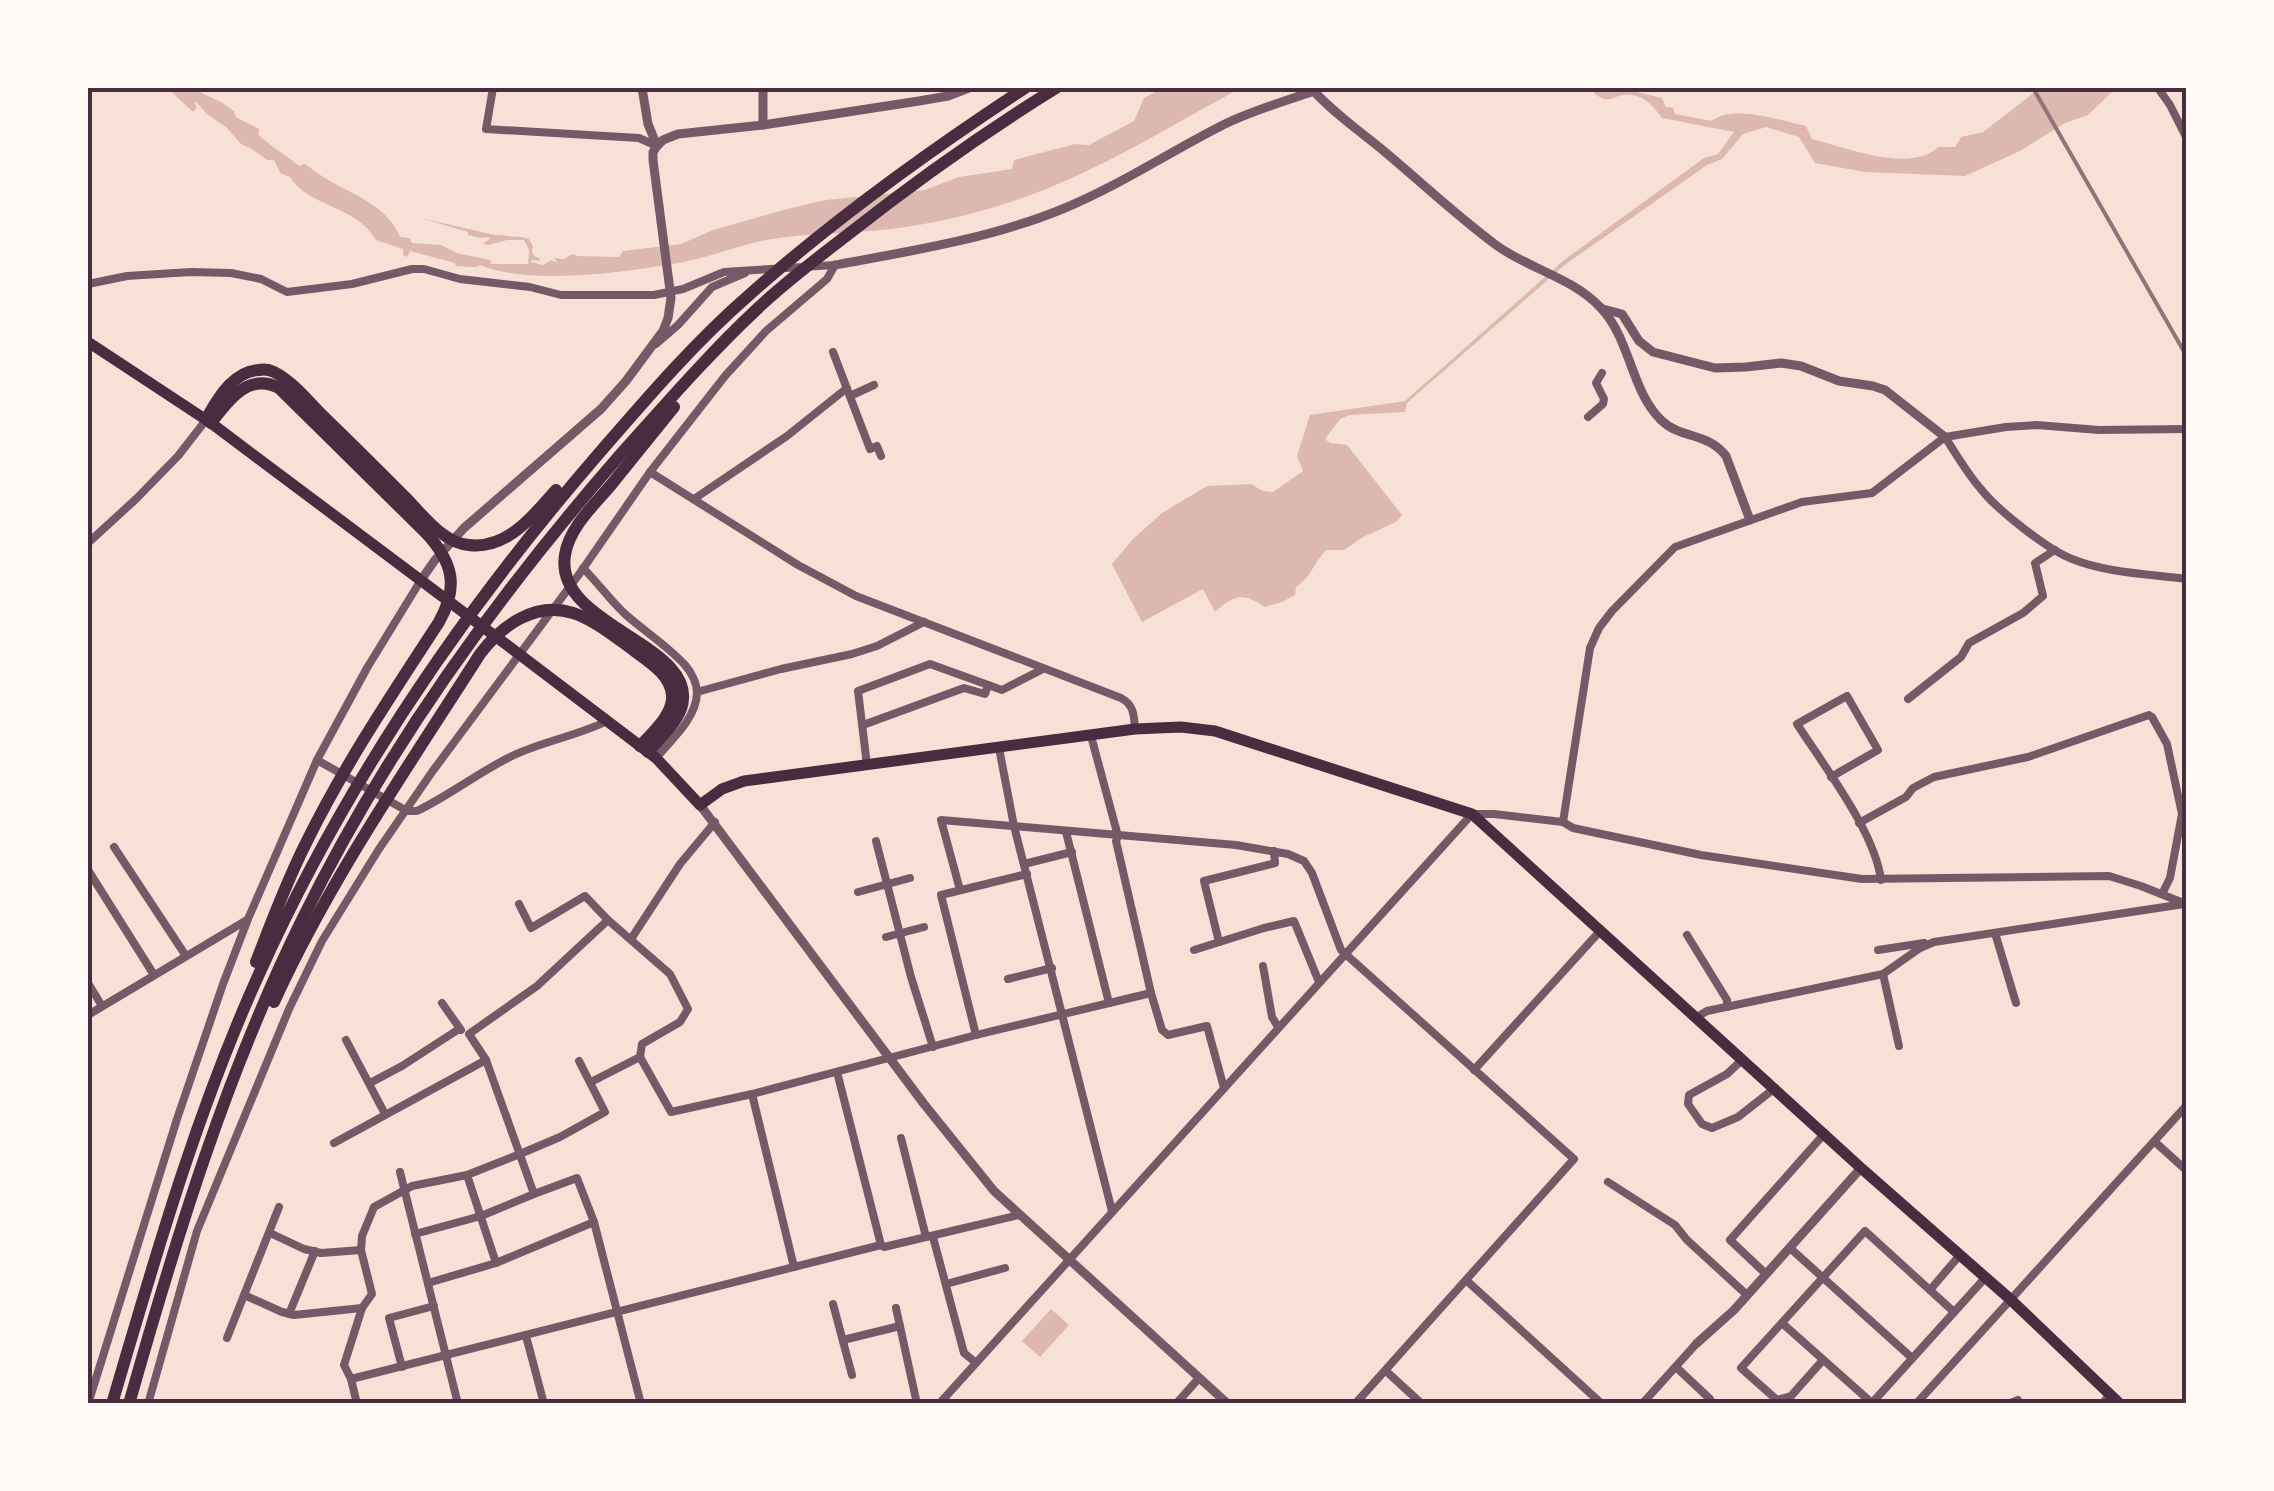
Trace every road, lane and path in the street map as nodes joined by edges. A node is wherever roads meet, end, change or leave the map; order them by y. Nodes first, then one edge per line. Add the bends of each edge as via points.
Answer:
1 (492, 88) edge
2 (642, 88) edge
3 (762, 88) edge
4 (970, 88) edge
5 (1025, 88) edge
6 (1056, 88) edge
7 (2158, 88) edge
8 (1312, 89) edge
9 (763, 124) junction
10 (2186, 136) edge
11 (657, 146) junction
12 (835, 265) junction
13 (759, 269) junction
14 (88, 284) edge
15 (1603, 309) junction
16 (708, 334) junction
17 (731, 334) junction
18 (88, 342) edge
19 (649, 351) junction
20 (833, 352) dead end
21 (1602, 373) dead end
22 (874, 385) dead end
23 (848, 392) junction
24 (1588, 418) dead end
25 (208, 422) junction
26 (2186, 429) edge
27 (1945, 437) junction
28 (881, 456) dead end
29 (650, 472) junction
30 (694, 499) junction
31 (1750, 520) junction
32 (88, 543) edge
33 (2055, 550) junction
34 (581, 571) junction
35 (2186, 579) edge
36 (422, 580) junction
37 (924, 622) junction
38 (518, 654) junction
39 (1043, 668) junction
40 (988, 685) junction
41 (697, 692) junction
42 (1908, 699) dead end
43 (608, 721) junction
44 (862, 725) junction
45 (1135, 729) junction
46 (1091, 736) junction
47 (999, 748) junction
48 (648, 752) junction
49 (317, 760) junction
50 (867, 765) junction
51 (1832, 777) junction
52 (700, 804) junction
53 (407, 811) junction
54 (1472, 814) junction
55 (715, 822) junction
56 (1563, 822) junction
57 (1859, 823) junction
58 (1014, 826) junction
59 (1066, 832) junction
60 (1118, 836) junction
61 (876, 841) dead end
62 (114, 847) dead end
63 (1274, 851) junction
64 (1072, 852) junction
65 (1026, 869) junction
66 (88, 870) edge
67 (910, 878) dead end
68 (1881, 880) junction
69 (887, 884) junction
70 (960, 890) junction
71 (858, 892) dead end
72 (2162, 894) junction
73 (519, 904) dead end
74 (2186, 905) edge
75 (248, 919) junction
76 (608, 920) junction
77 (924, 928) dead end
78 (1601, 930) junction
79 (1995, 933) junction
80 (900, 934) junction
81 (1687, 935) dead end
82 (886, 937) dead end
83 (631, 939) junction
84 (1220, 942) junction
85 (1934, 942) junction
86 (1194, 950) dead end
87 (1878, 950) dead end
88 (1345, 953) junction
89 (186, 956) junction
90 (1263, 966) dead end
91 (1052, 968) junction
92 (1883, 974) junction
93 (154, 975) junction
94 (1008, 979) dead end
95 (1319, 982) junction
96 (88, 983) edge
97 (1150, 993) junction
98 (442, 1003) dead end
99 (1109, 1003) junction
100 (2016, 1003) dead end
101 (102, 1006) junction
102 (1727, 1007) junction
103 (1063, 1015) junction
104 (88, 1016) edge
105 (1696, 1017) junction
106 (1278, 1027) junction
107 (459, 1029) junction
108 (469, 1034) junction
109 (976, 1035) junction
110 (346, 1040) dead end
111 (228, 1045) junction
112 (1900, 1046) dead end
113 (933, 1047) junction
114 (640, 1056) junction
115 (890, 1057) junction
116 (1743, 1059) junction
117 (486, 1060) junction
118 (579, 1061) dead end
119 (1474, 1070) junction
120 (837, 1072) junction
121 (590, 1082) junction
122 (370, 1083) junction
123 (1224, 1088) junction
124 (1775, 1088) junction
125 (752, 1094) junction
126 (2186, 1106) edge
127 (385, 1114) junction
128 (1825, 1133) junction
129 (901, 1138) dead end
130 (2154, 1142) junction
131 (334, 1143) dead end
132 (520, 1154) junction
133 (1862, 1168) junction
134 (2186, 1170) edge
135 (400, 1172) dead end
136 (198, 1174) junction
137 (467, 1175) junction
138 (1608, 1182) dead end
139 (404, 1191) junction
140 (534, 1194) junction
141 (279, 1207) dead end
142 (1112, 1212) junction
143 (1019, 1215) junction
144 (481, 1216) junction
145 (594, 1222) junction
146 (270, 1233) junction
147 (415, 1234) junction
148 (930, 1237) junction
149 (881, 1245) junction
150 (1790, 1248) junction
151 (360, 1250) junction
152 (314, 1252) junction
153 (1959, 1256) junction
154 (1070, 1260) junction
155 (496, 1263) junction
156 (794, 1267) junction
157 (1005, 1268) dead end
158 (1766, 1274) junction
159 (1823, 1277) junction
160 (1986, 1278) junction
161 (1466, 1280) junction
162 (428, 1283) junction
163 (946, 1284) junction
164 (1930, 1290) junction
165 (1746, 1295) junction
166 (244, 1296) junction
167 (2010, 1299) junction
168 (833, 1304) dead end
169 (434, 1306) junction
170 (362, 1308) junction
171 (896, 1308) dead end
172 (617, 1312) junction
173 (1954, 1312) junction
174 (289, 1314) junction
175 (1782, 1322) junction
176 (900, 1326) junction
177 (526, 1336) junction
178 (227, 1338) dead end
179 (843, 1340) junction
180 (1696, 1344) joint
181 (446, 1356) junction
182 (1912, 1358) junction
183 (1824, 1360) junction
184 (975, 1362) junction
185 (402, 1367) junction
186 (1676, 1367) junction
187 (1386, 1371) junction
188 (852, 1374) dead end
189 (1199, 1378) junction
190 (351, 1379) junction
191 (2110, 1394) junction
192 (1710, 1400) dead end
193 (88, 1404) edge
194 (112, 1404) edge
195 (129, 1404) edge
196 (148, 1404) edge
197 (357, 1404) edge
198 (458, 1404) edge
199 (544, 1404) edge
200 (640, 1404) edge
201 (917, 1404) edge
202 (939, 1404) edge
203 (1176, 1404) edge
204 (1228, 1404) edge
205 (1355, 1404) edge
206 (1422, 1404) edge
207 (1602, 1404) edge
208 (1642, 1404) edge
209 (1916, 1404) edge
210 (2099, 1404) edge
211 (2120, 1404) edge

1 - 11 street via 486,129 639,138
2 - 11 street
3 - 9 street
4 - 9 street
5 - 16 highway via 850,212
6 - 17 highway via 884,206
7 - 10 street
8 - 12 street via 1223,125 1061,210 996,232
8 - 15 street via 1499,247
9 - 11 street via 678,134
11 - 19 street via 653,160 671,298 664,331
12 - 13 street
12 - 29 street via 725,376
13 - 14 street via 724,272 654,294 561,295 412,269 287,292 261,278 230,273
13 - 19 street via 712,287
15 - 27 street via 1622,314 1653,352 1715,368 1801,366 1885,390
15 - 31 street via 1650,406 1670,428 1720,447
16 - 25 highway via 540,508 506,538 481,546 459,543 432,525 274,372 261,369 238,378
16 - 111 highway via 557,502 436,660 320,852
17 - 48 highway via 576,528 564,556 566,578 581,601 661,660 681,684 679,714
17 - 136 highway via 534,557 408,732 302,919
18 - 25 main road
19 - 36 street via 601,410 464,528
20 - 23 street
21 - 24 street via 1596,383 1604,404
22 - 23 street
23 - 28 street via 870,449 877,446
23 - 30 street
25 - 32 street
25 - 36 main road
25 - 111 highway via 245,387 260,382 279,388 437,544 452,581 447,608 363,738 306,843
26 - 27 street via 2006,427
27 - 31 street via 1872,492 1802,502
27 - 33 street via 1981,490
29 - 30 street
29 - 34 street
30 - 37 street via 827,582
31 - 56 street via 1674,547 1599,628 1590,648
33 - 35 street via 2108,569
33 - 42 street via 2035,563 2043,596 1969,643
34 - 38 street
34 - 41 street via 684,664
36 - 38 main road
36 - 49 street
37 - 39 street
37 - 41 street via 852,654
38 - 43 main road
38 - 53 street
39 - 40 street via 1002,690
39 - 45 street via 1128,702
40 - 44 street via 986,694 964,688
40 - 44 street via 930,664 858,690
41 - 48 street via 686,722
43 - 48 main road
43 - 53 street via 530,748
44 - 50 street
45 - 46 main road
45 - 54 main road via 1215,731
46 - 47 main road
46 - 60 street
47 - 50 main road
47 - 58 street
48 - 52 main road
48 - 136 highway via 671,706 672,691 657,668 572,612 531,614 498,632 329,894 292,961
49 - 53 street
49 - 75 street
50 - 52 main road via 744,781
51 - 51 street via 1797,724 1847,696 1878,750
51 - 57 street
52 - 55 street
53 - 196 street via 322,941 289,1009 197,1231
54 - 56 street
54 - 78 main road
54 - 88 street
55 - 83 street
55 - 115 street via 812,961
56 - 68 street via 1700,856
57 - 68 street
57 - 72 street via 1934,777 2028,757 2149,715 2167,744 2182,814
58 - 59 street
58 - 65 street
58 - 70 street via 942,820
59 - 60 street
59 - 64 street
60 - 63 street
60 - 97 street
61 - 69 street
62 - 89 street
63 - 84 street via 1274,863 1204,881
63 - 88 street via 1304,861
64 - 65 street
64 - 99 street
65 - 70 street
65 - 91 street
66 - 93 street
67 - 69 street
68 - 72 street via 2110,876
69 - 71 street
69 - 80 street
70 - 109 street via 941,895
72 - 74 street
73 - 76 street via 532,928 585,896
74 - 79 street
75 - 89 street
75 - 193 street
76 - 83 street
76 - 108 street via 537,986
77 - 80 street
78 - 105 main road
78 - 119 street
79 - 85 street
79 - 100 street
80 - 82 street
80 - 113 street
81 - 102 street
83 - 114 street via 670,974 688,1009 680,1022 642,1044
84 - 86 street
84 - 95 street via 1294,921
85 - 87 street
85 - 92 street
88 - 95 street
88 - 119 street
89 - 93 street
90 - 106 street
91 - 94 street
91 - 103 street
92 - 102 street
92 - 112 street
93 - 101 street
95 - 106 street
96 - 101 street
97 - 99 street
97 - 123 street via 1168,1035 1207,1026
98 - 107 street
99 - 103 street
101 - 104 street
102 - 105 street
103 - 109 street
103 - 142 street
105 - 116 main road
106 - 123 street
107 - 108 street
107 - 122 street
108 - 117 street
109 - 113 street
110 - 122 street
111 - 194 highway via 176,1189
113 - 115 street
114 - 121 street
114 - 125 street via 672,1112
115 - 120 street
115 - 143 street
116 - 124 main road
116 - 124 street via 1690,1095 1688,1104 1702,1124 1712,1128 1738,1117
117 - 127 street
117 - 132 street
118 - 121 street
119 - 161 street via 1574,1159
120 - 125 street
120 - 149 street
121 - 132 street via 606,1112
122 - 127 street
123 - 142 street
124 - 128 main road
125 - 156 street
126 - 130 street
127 - 131 street
128 - 133 main road
128 - 158 street via 1730,1240
129 - 148 street
130 - 134 street
130 - 167 street
132 - 137 street
132 - 140 street
133 - 150 street
133 - 153 main road
135 - 139 street
136 - 195 highway
137 - 139 street
137 - 144 street
138 - 165 street via 1674,1225
139 - 147 street
139 - 151 street via 374,1206
140 - 144 street
140 - 145 street via 577,1178
141 - 146 street
142 - 154 street
143 - 148 street
143 - 154 street
144 - 147 street
144 - 155 street
145 - 155 street
145 - 172 street
146 - 152 street
146 - 166 street
147 - 162 street
148 - 149 street
148 - 163 street
149 - 156 street
150 - 158 street
150 - 159 street
151 - 152 street
151 - 170 street via 372,1294
152 - 174 street
153 - 160 main road
153 - 164 street
154 - 184 street
154 - 189 street
155 - 162 street
156 - 172 street
157 - 163 street
158 - 165 street
159 - 164 street via 1865,1231
159 - 175 street
159 - 182 street
160 - 167 main road
160 - 173 street
161 - 187 street
161 - 207 street
162 - 169 street
163 - 184 street via 964,1353
164 - 173 street
165 - 180 street
166 - 174 street
166 - 178 street
167 - 191 main road
167 - 209 street
168 - 179 street
169 - 181 street
169 - 185 street via 389,1318
170 - 174 street
170 - 190 street via 344,1365
171 - 176 street
172 - 177 street
172 - 200 street
173 - 182 street
175 - 183 street
175 - 183 street via 1741,1368 1777,1400 1791,1396
176 - 179 street
176 - 201 street
177 - 181 street
177 - 199 street
179 - 188 street
180 - 186 street
181 - 185 street
181 - 198 street
182 - 183 street via 1872,1404
184 - 202 street
185 - 190 street
186 - 192 street
186 - 208 street
187 - 205 street
187 - 206 street
189 - 203 street
189 - 204 street
190 - 197 street
191 - 210 street
191 - 211 main road

